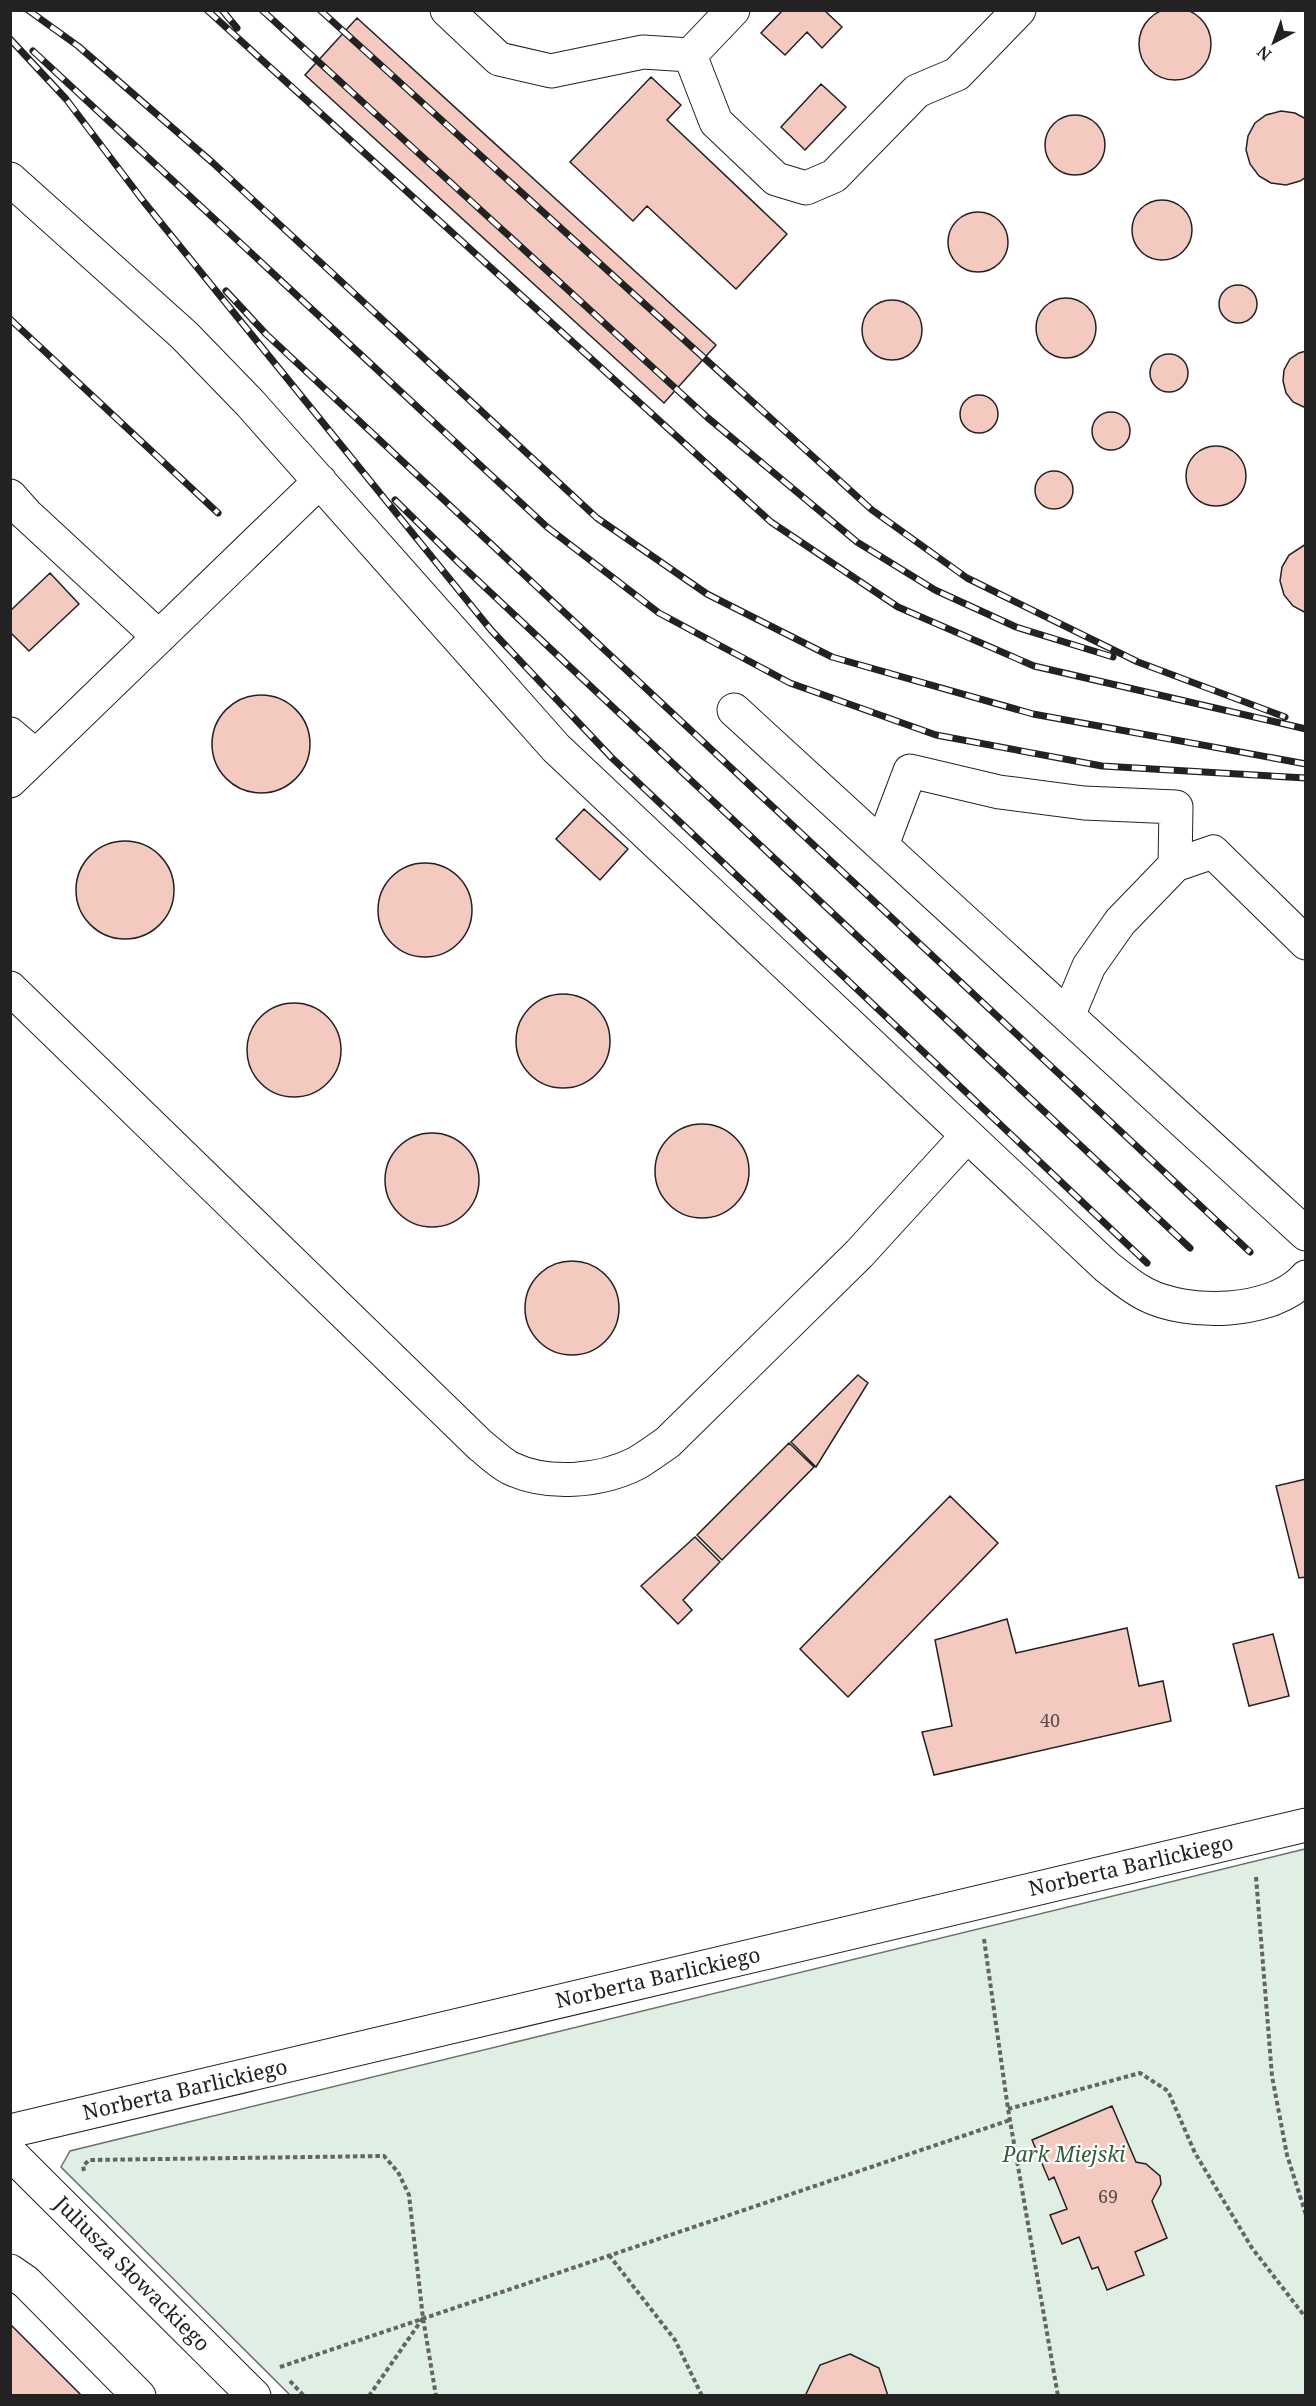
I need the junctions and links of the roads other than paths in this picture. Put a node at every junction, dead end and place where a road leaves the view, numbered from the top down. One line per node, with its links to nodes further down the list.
1 (447, 10): 4 (street)
2 (733, 10): 4 (street)
3 (1019, 10): 4 (street)
4 (690, 55)
5 (10, 179): 6 (street)
6 (320, 482): 8 (street); 18 (street)
7 (10, 496): 8 (street)
8 (159, 637): 11 (street)
9 (734, 710): 13 (street)
10 (10, 734): 11 (street)
11 (36, 756): 12 (street)
12 (10, 781)
13 (882, 845): 14 (street); 17 (street)
14 (1175, 865): 15 (street); 17 (street)
15 (1305, 943)
16 (10, 988): 18 (street)
17 (1068, 1016): 19 (street)
18 (966, 1137): 20 (street)
19 (1305, 1234)
20 (1305, 1276)
21 (1305, 1825): 22 (street, Norberta Barlickiego)
22 (10, 2131)
23 (10, 2152): 26 (street, Juliusza Słowackiego)
24 (10, 2271): 25 (street)
25 (140, 2396)
26 (254, 2396)

